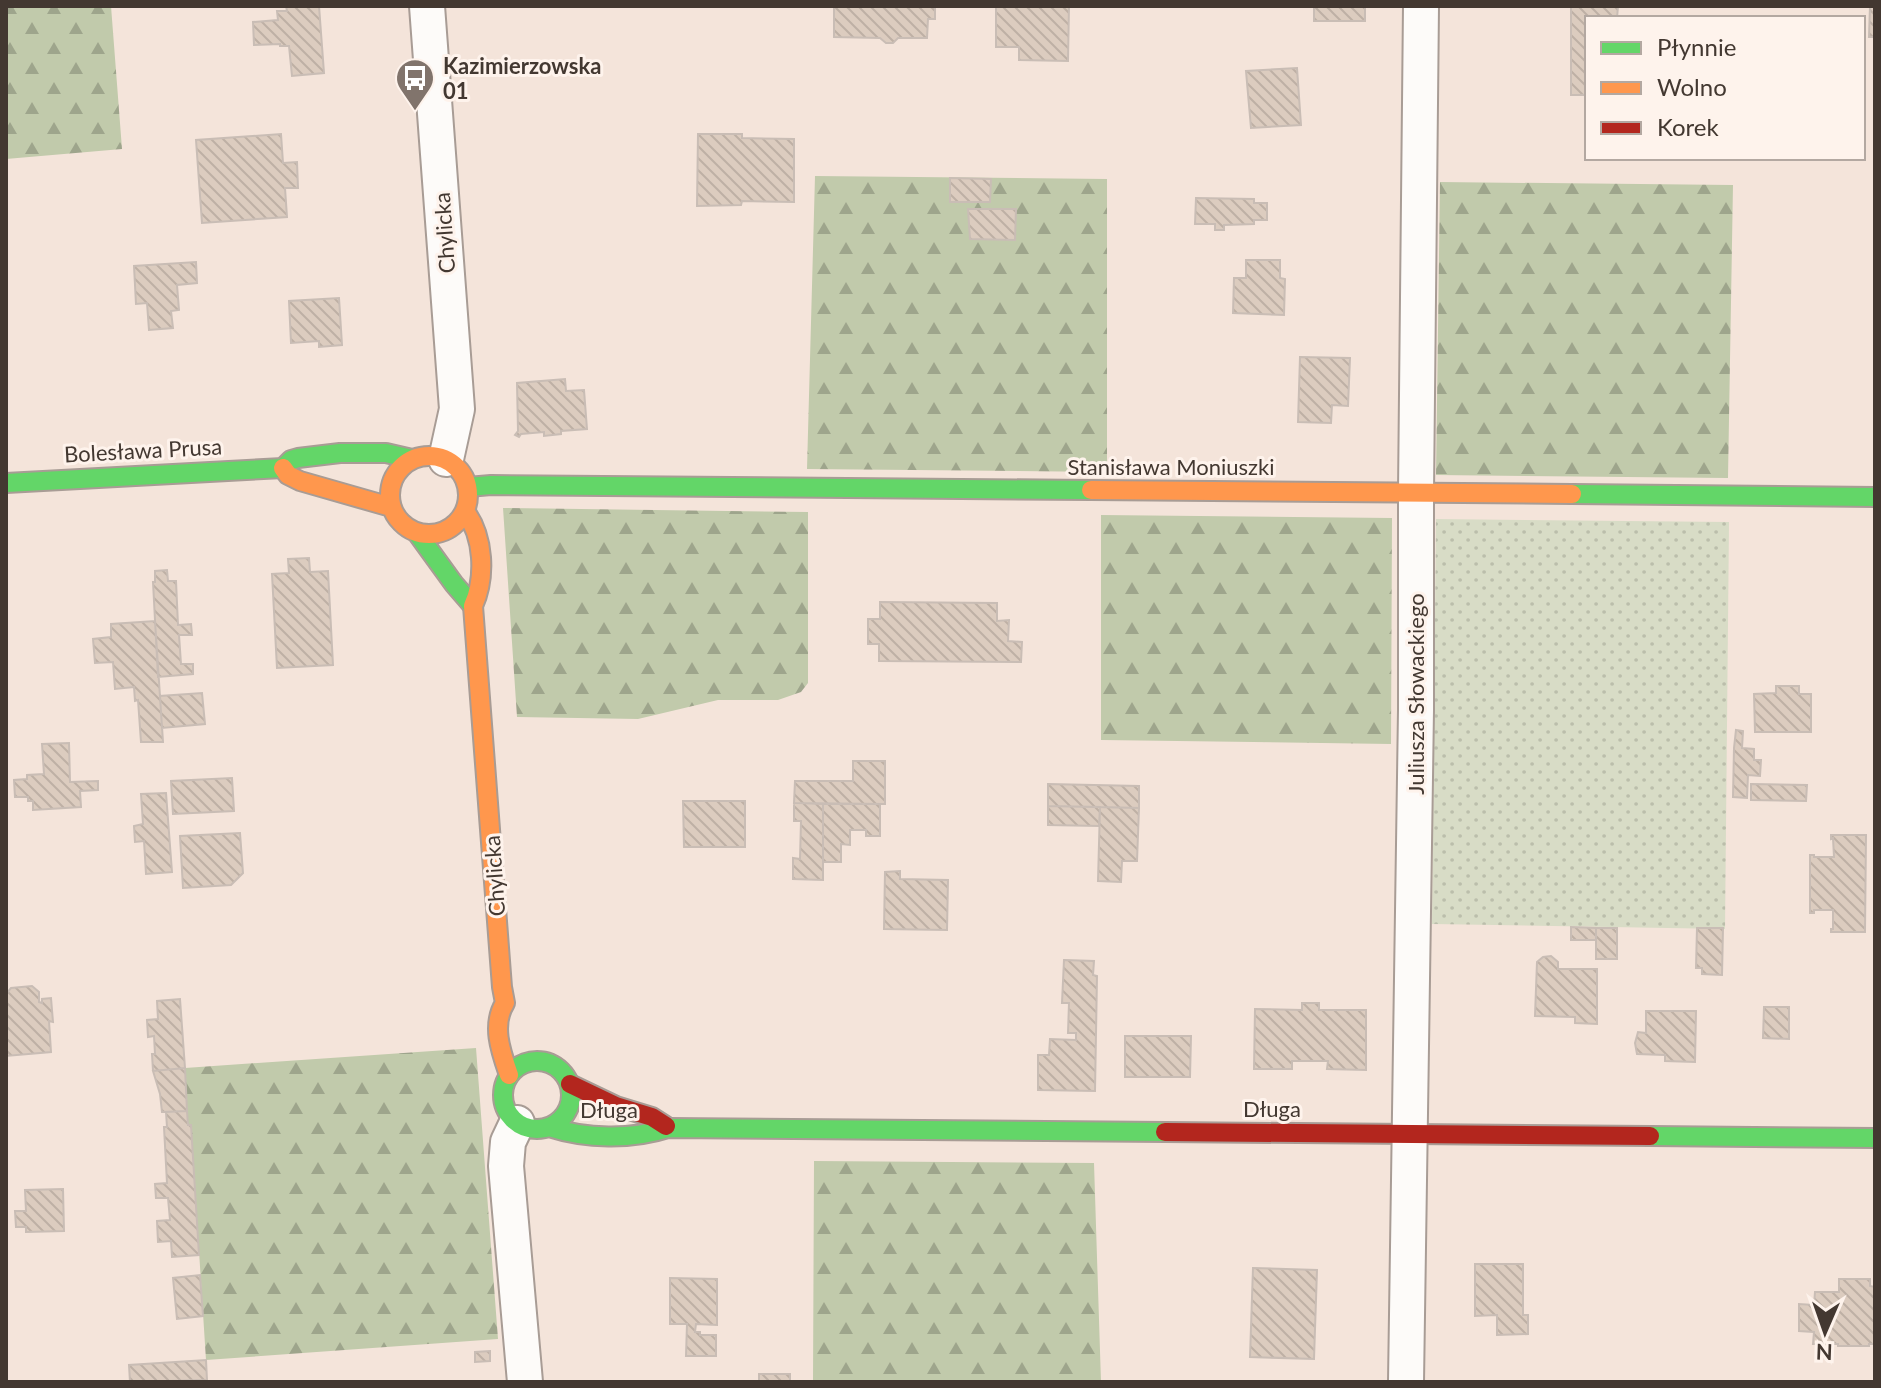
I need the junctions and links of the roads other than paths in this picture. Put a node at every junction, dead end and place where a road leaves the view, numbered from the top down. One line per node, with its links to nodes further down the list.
1 (427, 6): 4 (street, Chylicka)
2 (1421, 6): 8 (street, Juliusza Słowackiego)
3 (412, 459): 4 (street); 5 (street, Bolesława Prusa); 10 (street)
4 (446, 459): 7 (street)
5 (283, 468): 6 (street, Bolesława Prusa); 10 (street)
6 (6, 483)
7 (468, 487): 8 (street, Stanisława Moniuszki); 11 (street)
8 (1416, 492): 9 (street, Stanisława Moniuszki); 18 (street, Juliusza Słowackiego)
9 (1875, 497)
10 (391, 507): 12 (street)
11 (465, 511): 12 (street); 13 (street, Chylicka)
12 (417, 533): 13 (street)
13 (473, 606): 14 (street, Chylicka)
14 (509, 1075): 15 (street); 16 (street)
15 (570, 1084): 16 (street); 17 (street, Długa)
16 (533, 1125): 17 (street, Długa); 20 (street)
17 (668, 1128): 18 (street, Długa)
18 (1409, 1133): 19 (street, Długa); 21 (street, Juliusza Słowackiego)
19 (1875, 1138)
20 (525, 1382)
21 (1406, 1382)

